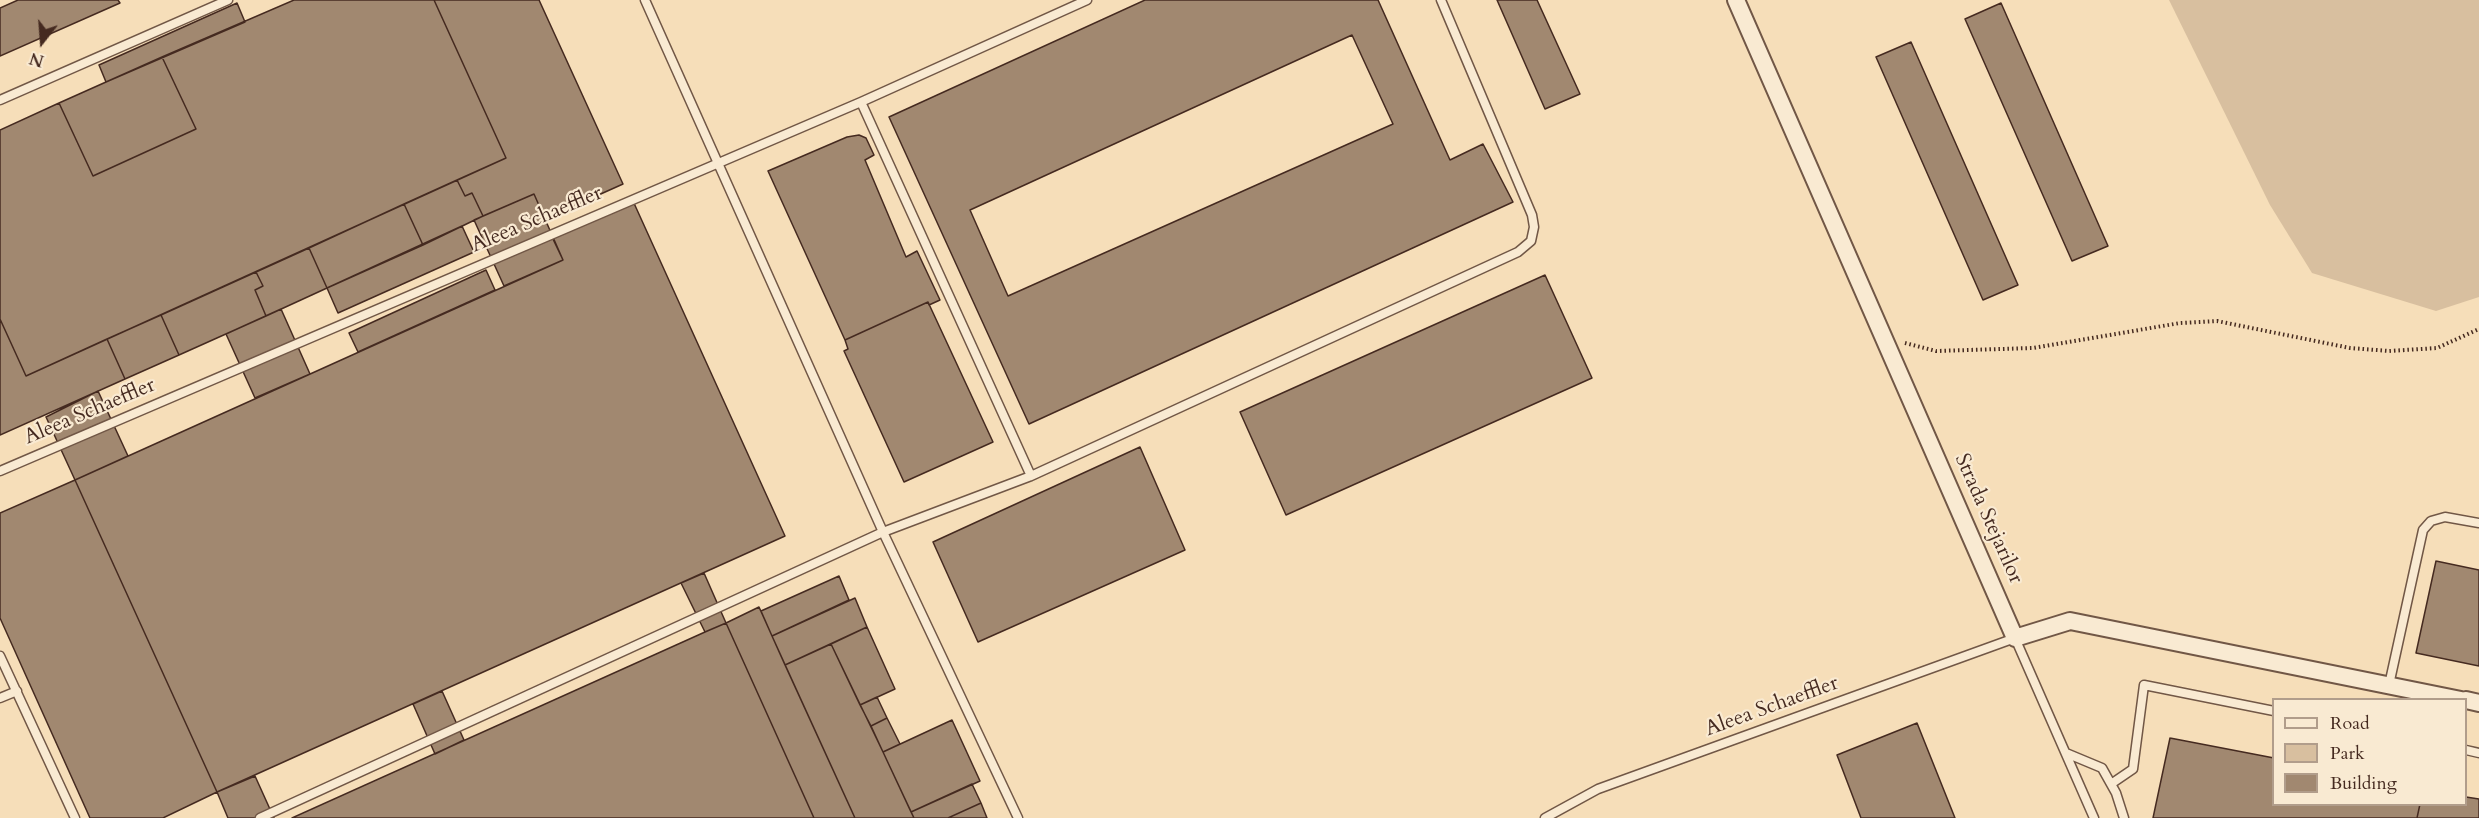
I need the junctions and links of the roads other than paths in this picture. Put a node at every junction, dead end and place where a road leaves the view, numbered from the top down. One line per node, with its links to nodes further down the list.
1 (228, 0): 6 (lane)
2 (645, 0): 8 (lane)
3 (1087, 0): 7 (lane, Aleea Schaeffler)
4 (1441, 0): 10 (lane)
5 (1736, 0): 13 (street, Strada Stejarilor)
6 (0, 100)
7 (861, 102): 8 (lane, Aleea Schaeffler); 10 (lane)
8 (717, 162): 9 (lane, Aleea Schaeffler); 12 (lane)
9 (0, 471)
10 (1031, 476): 12 (lane)
11 (2479, 524): 15 (lane)
12 (883, 532): 23 (lane); 24 (lane)
13 (2015, 638): 15 (street); 20 (lane); 25 (lane, Aleea Schaeffler)
14 (0, 656): 16 (lane)
15 (2389, 685): 18 (street)
16 (17, 691): 17 (lane); 22 (lane)
17 (0, 698)
18 (2453, 698)
19 (2272, 711): 21 (lane)
20 (2066, 753): 21 (lane); 26 (lane)
21 (2111, 784): 27 (lane)
22 (75, 818)
23 (260, 818)
24 (1018, 818)
25 (1545, 818)
26 (2094, 818)
27 (2124, 818)

